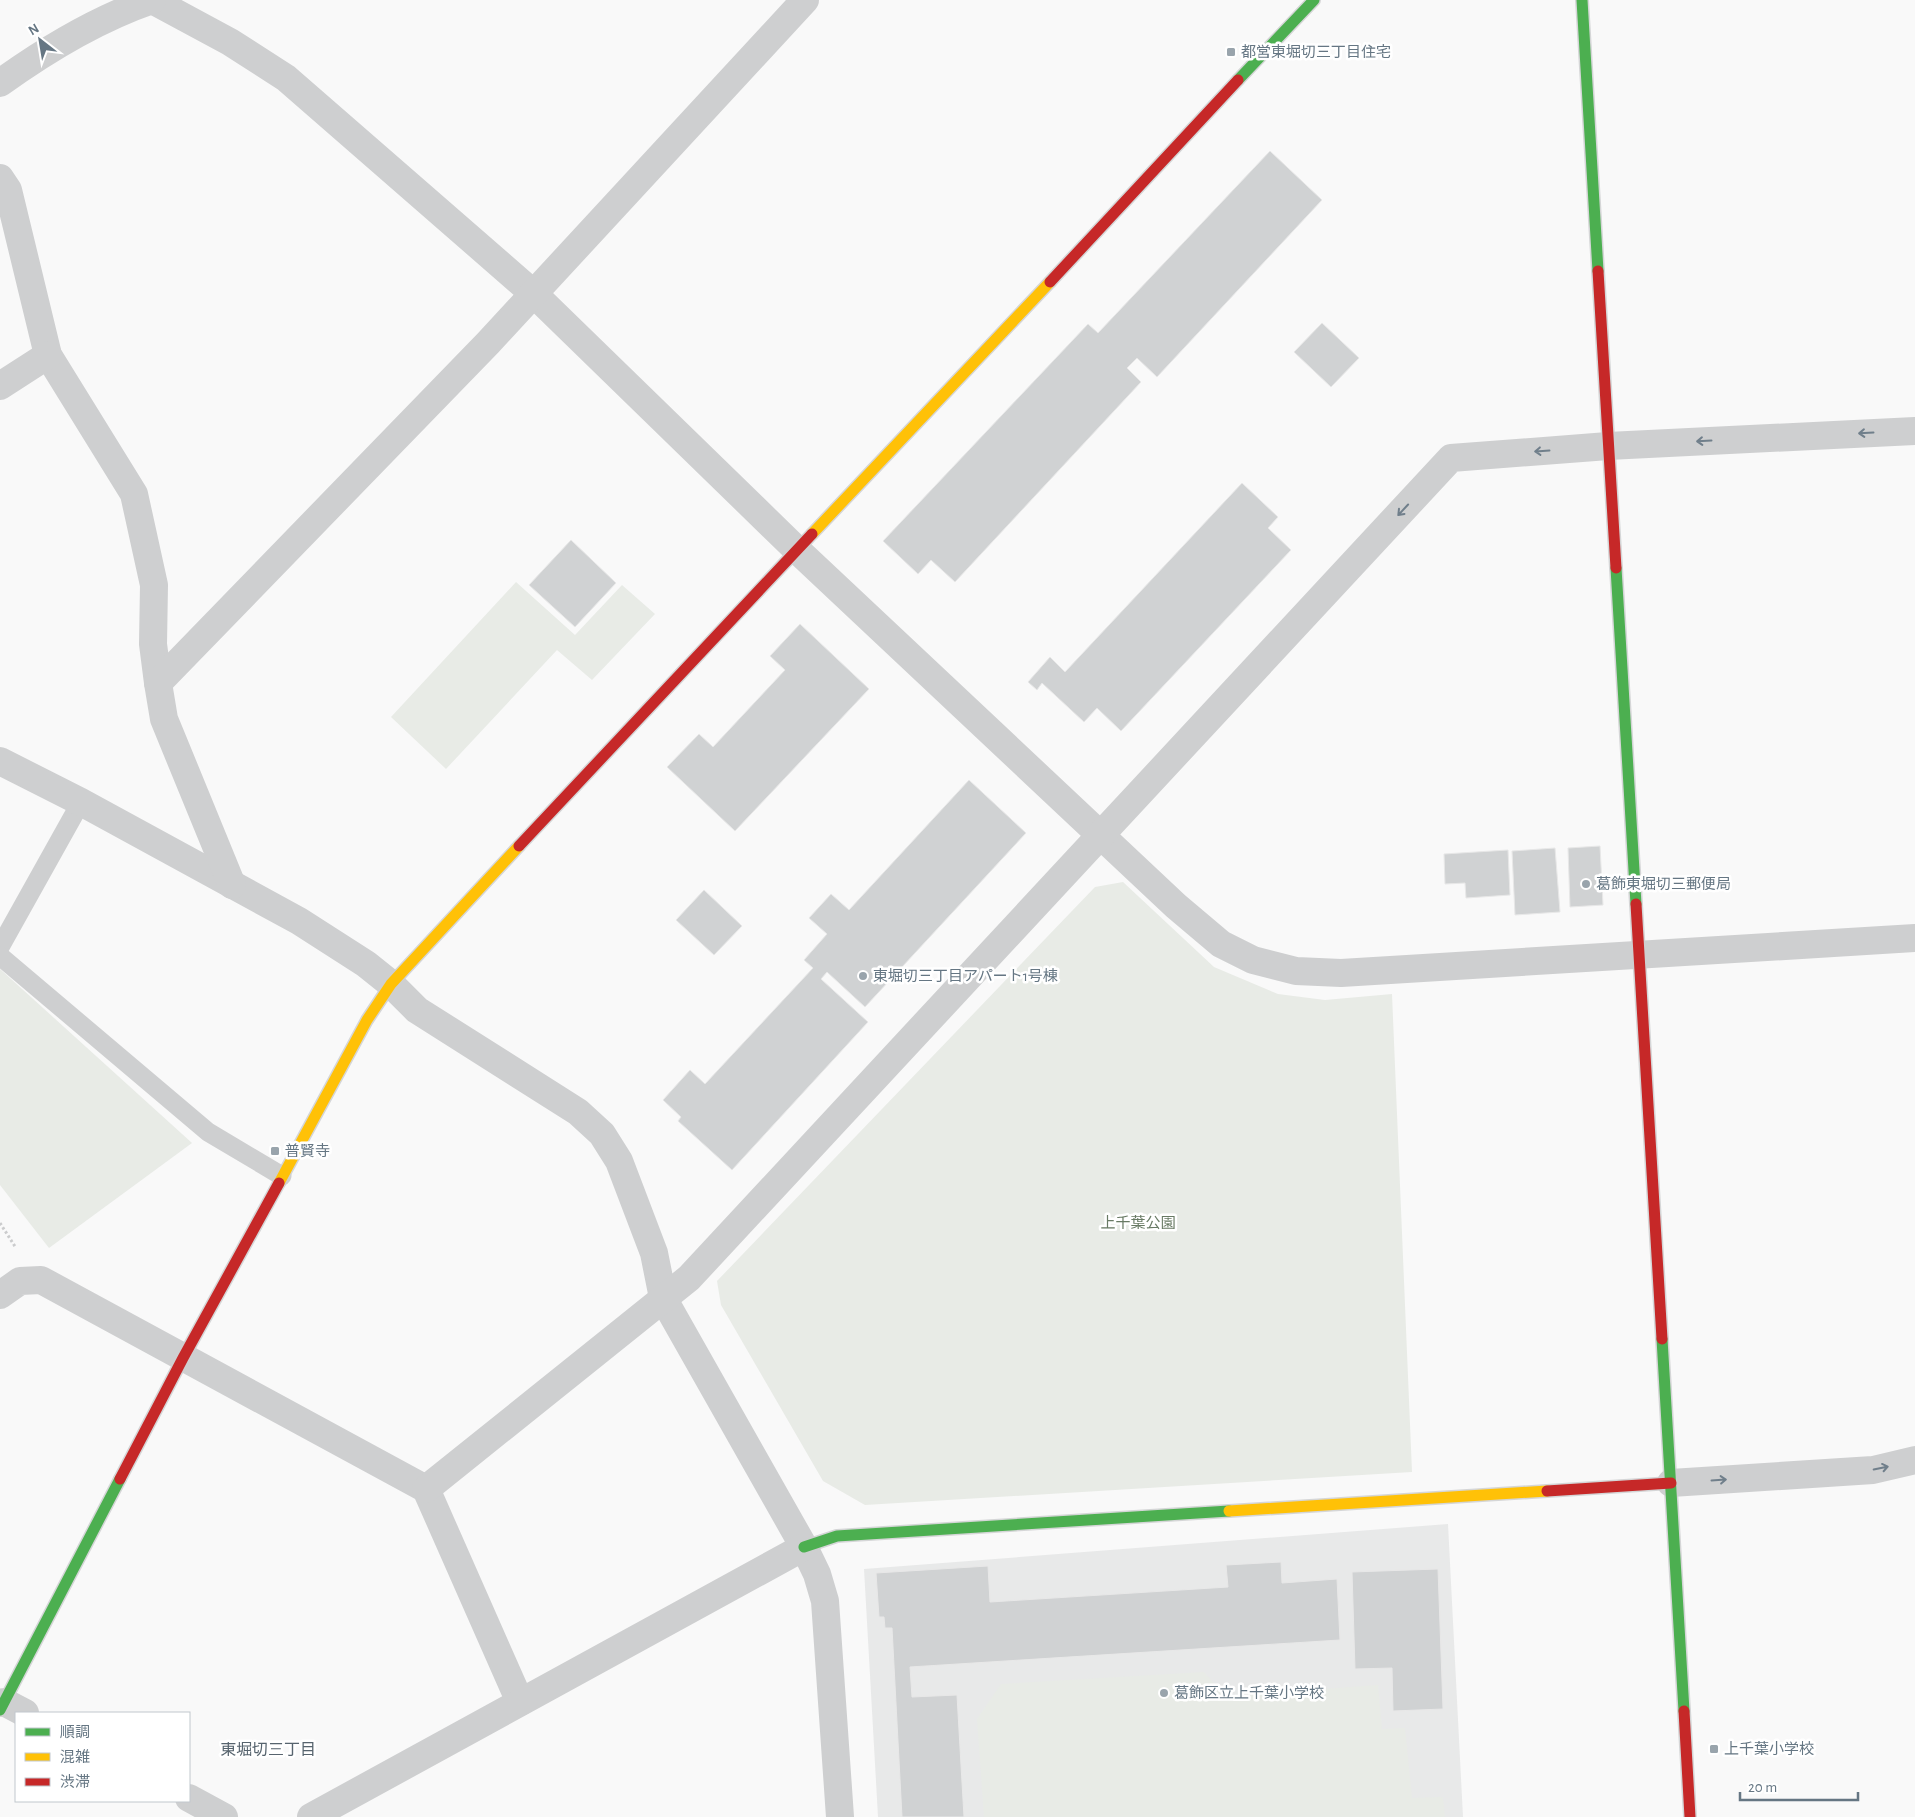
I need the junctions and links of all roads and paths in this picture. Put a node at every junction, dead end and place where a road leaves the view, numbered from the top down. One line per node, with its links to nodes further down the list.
1 (152, 0): 5 (street); 7 (street)
2 (805, 0): 7 (street)
3 (1314, 0): 12 (street)
4 (1582, 0): 11 (street)
5 (0, 83)
6 (0, 178): 8 (street)
7 (534, 294): 12 (street); 13 (street)
8 (48, 355): 9 (street); 13 (street)
9 (0, 386)
10 (1915, 431): 11 (street, one-way to 11)
11 (1608, 446): 16 (street, one-way to 16); 20 (street)
12 (796, 549): 16 (street); 22 (street)
13 (158, 683): 17 (street)
14 (0, 761): 15 (street)
15 (81, 802): 17 (street); 19 (lane)
16 (1101, 835): 20 (street); 27 (street)
17 (232, 884): 22 (street)
18 (1915, 938): 20 (street)
19 (0, 947)
20 (1638, 955): 30 (street)
21 (0, 956): 23 (lane)
22 (392, 984): 23 (street); 27 (street)
23 (282, 1176): 28 (street)
24 (0, 1223): 25 (path)
25 (20, 1254)
26 (0, 1296): 28 (street)
27 (663, 1298): 31 (street); 32 (street)
28 (182, 1358): 31 (street); 34 (street)
29 (1915, 1460): 30 (street, one-way to 29)
30 (1671, 1483): 32 (street); 39 (street)
31 (426, 1489): 33 (street)
32 (804, 1547): 33 (street); 38 (street)
33 (520, 1702): 37 (street)
34 (7, 1707)
35 (190, 1799): 36 (street)
36 (224, 1817)
37 (311, 1817)
38 (840, 1817)
39 (1690, 1817)

